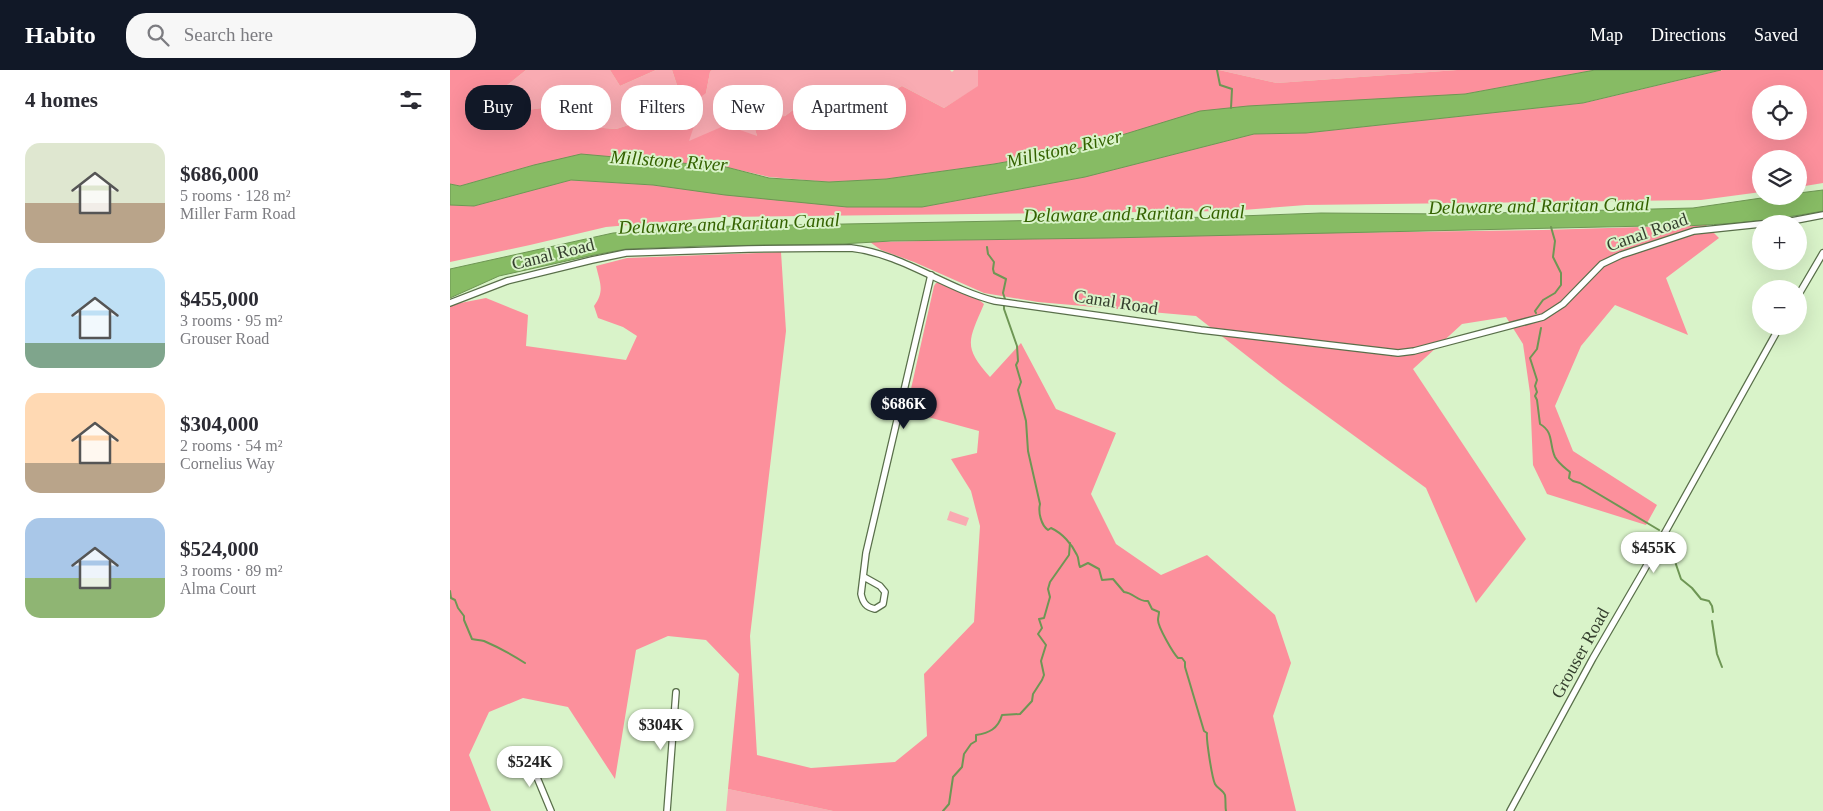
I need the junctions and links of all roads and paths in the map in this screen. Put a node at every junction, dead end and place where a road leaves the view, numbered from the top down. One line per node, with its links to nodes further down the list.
1 (1823, 215): 2 (street, Canal Road)
2 (1807, 218)
3 (1752, 225): 5 (street, Canal Road)
4 (1823, 253): 6 (street)
5 (931, 275): 7 (street, Canal Road); 9 (street)
6 (1807, 280)
7 (450, 303)
8 (1775, 335): 14 (street, Grouser Road)
9 (864, 577): 9 (street)
10 (676, 692): 13 (street)
11 (531, 757): 12 (street)
12 (551, 811)
13 (667, 811)
14 (1510, 811)

